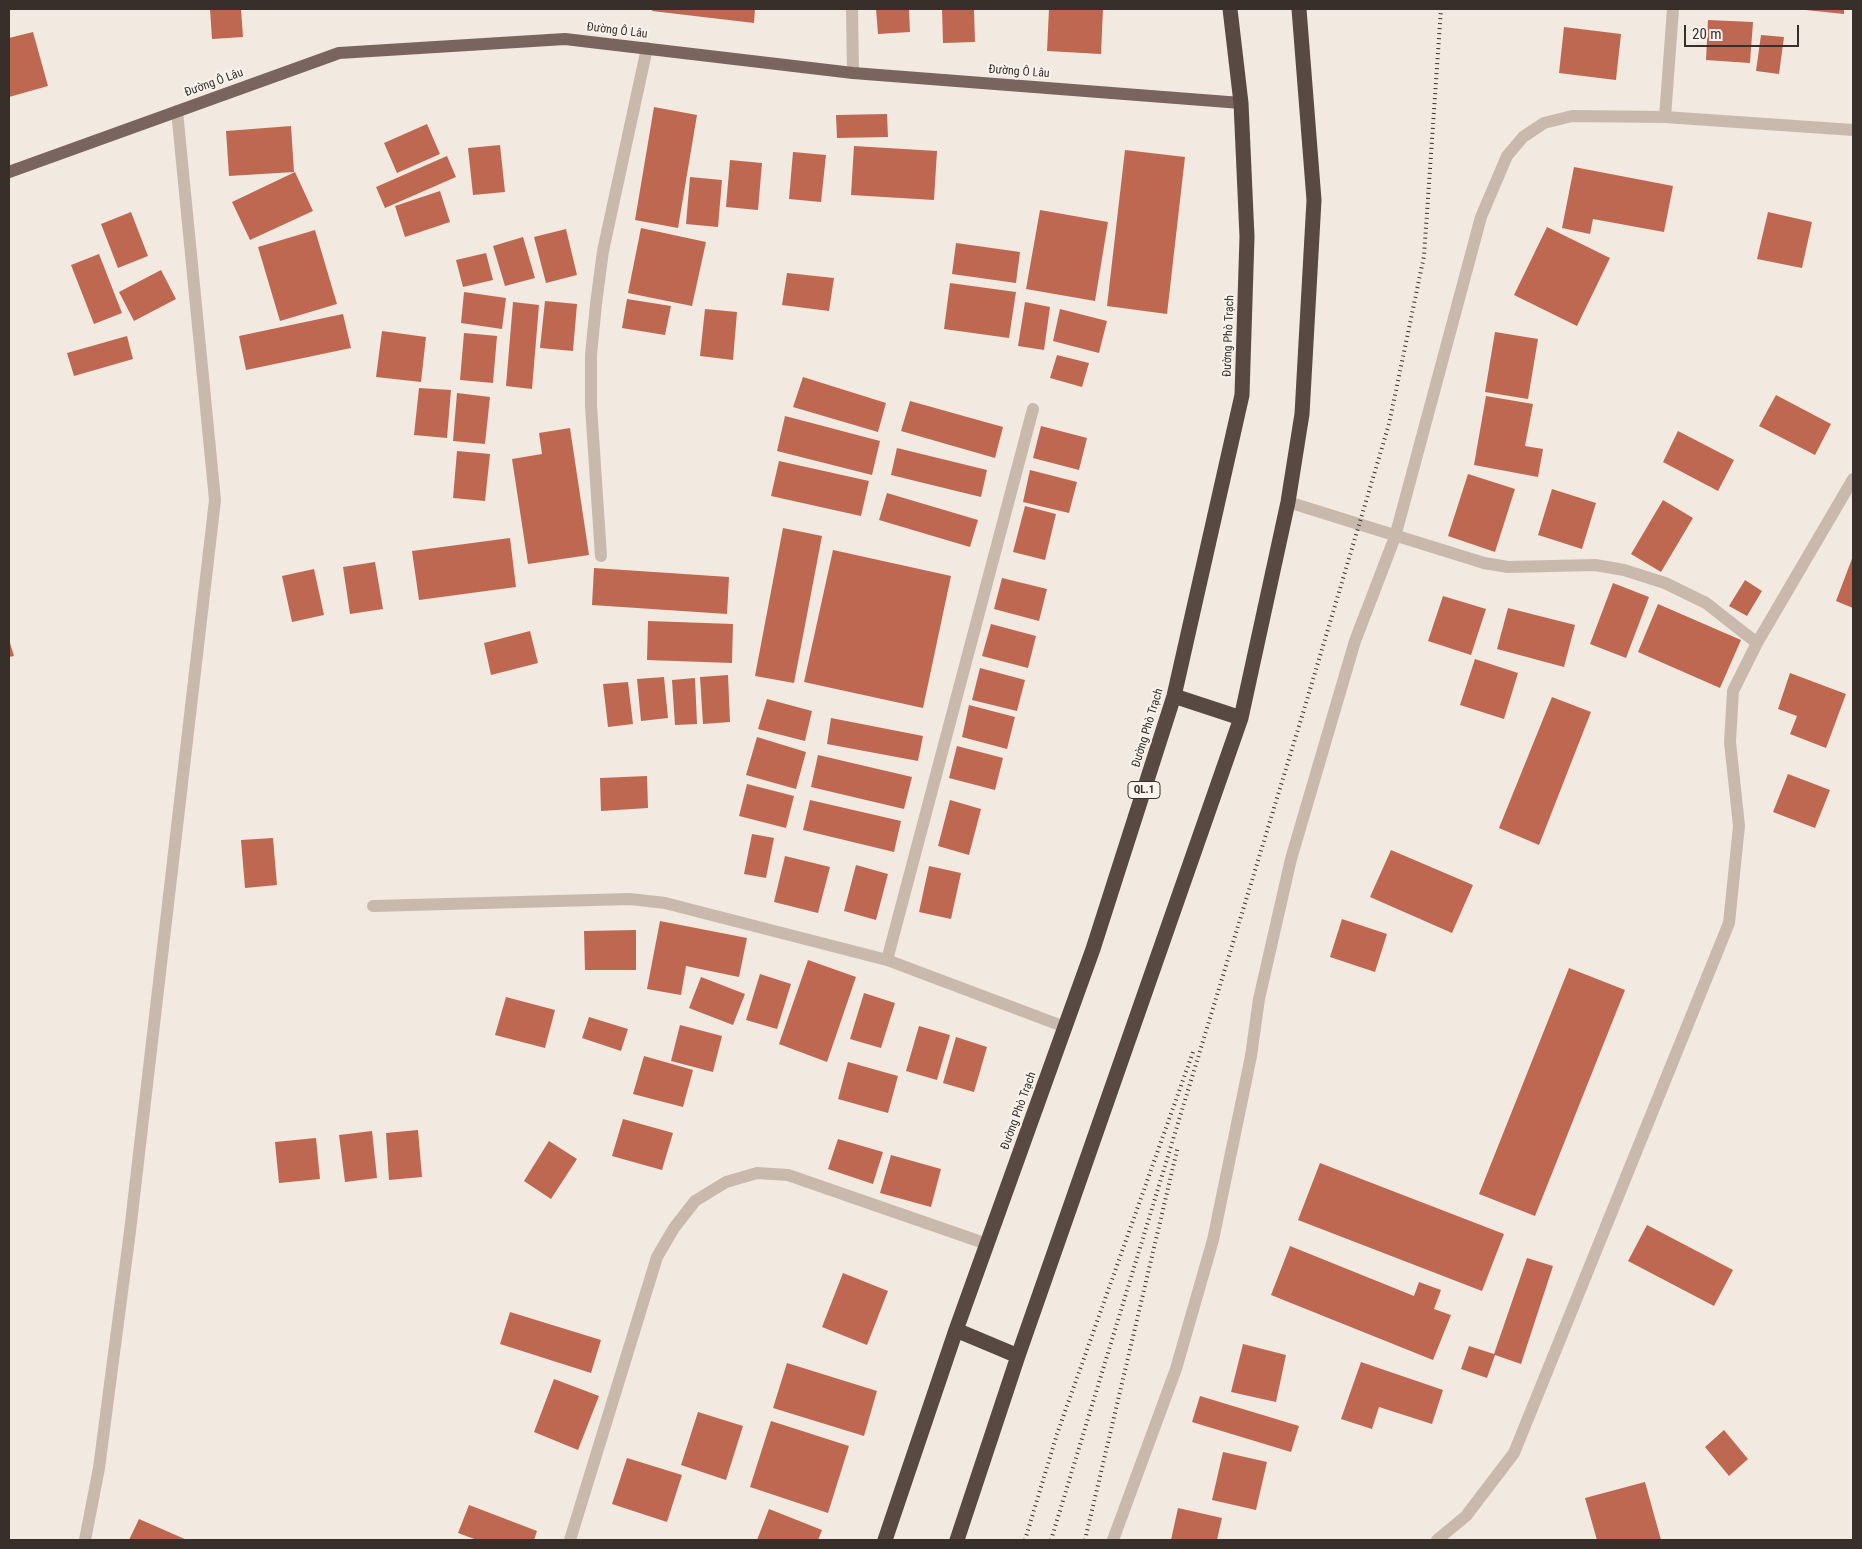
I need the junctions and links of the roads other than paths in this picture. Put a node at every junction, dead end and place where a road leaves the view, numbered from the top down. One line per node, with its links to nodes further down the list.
1 (852, 9): 6 (street)
2 (1230, 9): 7 (highway, Đường Phò Trạch / QL.1)
3 (1299, 9): 14 (highway)
4 (1673, 9): 9 (street)
5 (647, 48): 6 (main road, Đường Ô Lâu); 8 (main road, Đường Ô Lâu); 16 (street)
6 (853, 73): 7 (main road, Đường Ô Lâu)
7 (1241, 103): 18 (highway, Đường Phò Trạch / QL.1)
8 (177, 111): 11 (main road, Đường Ô Lâu); 26 (street)
9 (1665, 117): 10 (street); 15 (street)
10 (1853, 130)
11 (9, 172)
12 (1034, 409): 21 (street)
13 (1853, 479): 17 (street)
14 (1288, 502): 15 (street); 19 (highway)
15 (1395, 537): 17 (street); 30 (street)
16 (601, 556)
17 (1757, 643): 31 (street)
18 (1174, 696): 19 (highway); 22 (highway, Đường Phò Trạch / QL.1)
19 (1241, 718): 25 (highway)
20 (373, 906): 21 (street)
21 (887, 960): 22 (street)
22 (1065, 1027): 23 (highway, Đường Phò Trạch / QL.1)
23 (988, 1244): 24 (highway, Đường Phò Trạch / QL.1); 27 (street)
24 (956, 1330): 25 (highway); 28 (highway, Đường Phò Trạch / QL.1)
25 (1018, 1356): 29 (highway)
26 (85, 1540)
27 (570, 1540)
28 (885, 1540)
29 (957, 1540)
30 (1112, 1540)
31 (1437, 1540)

